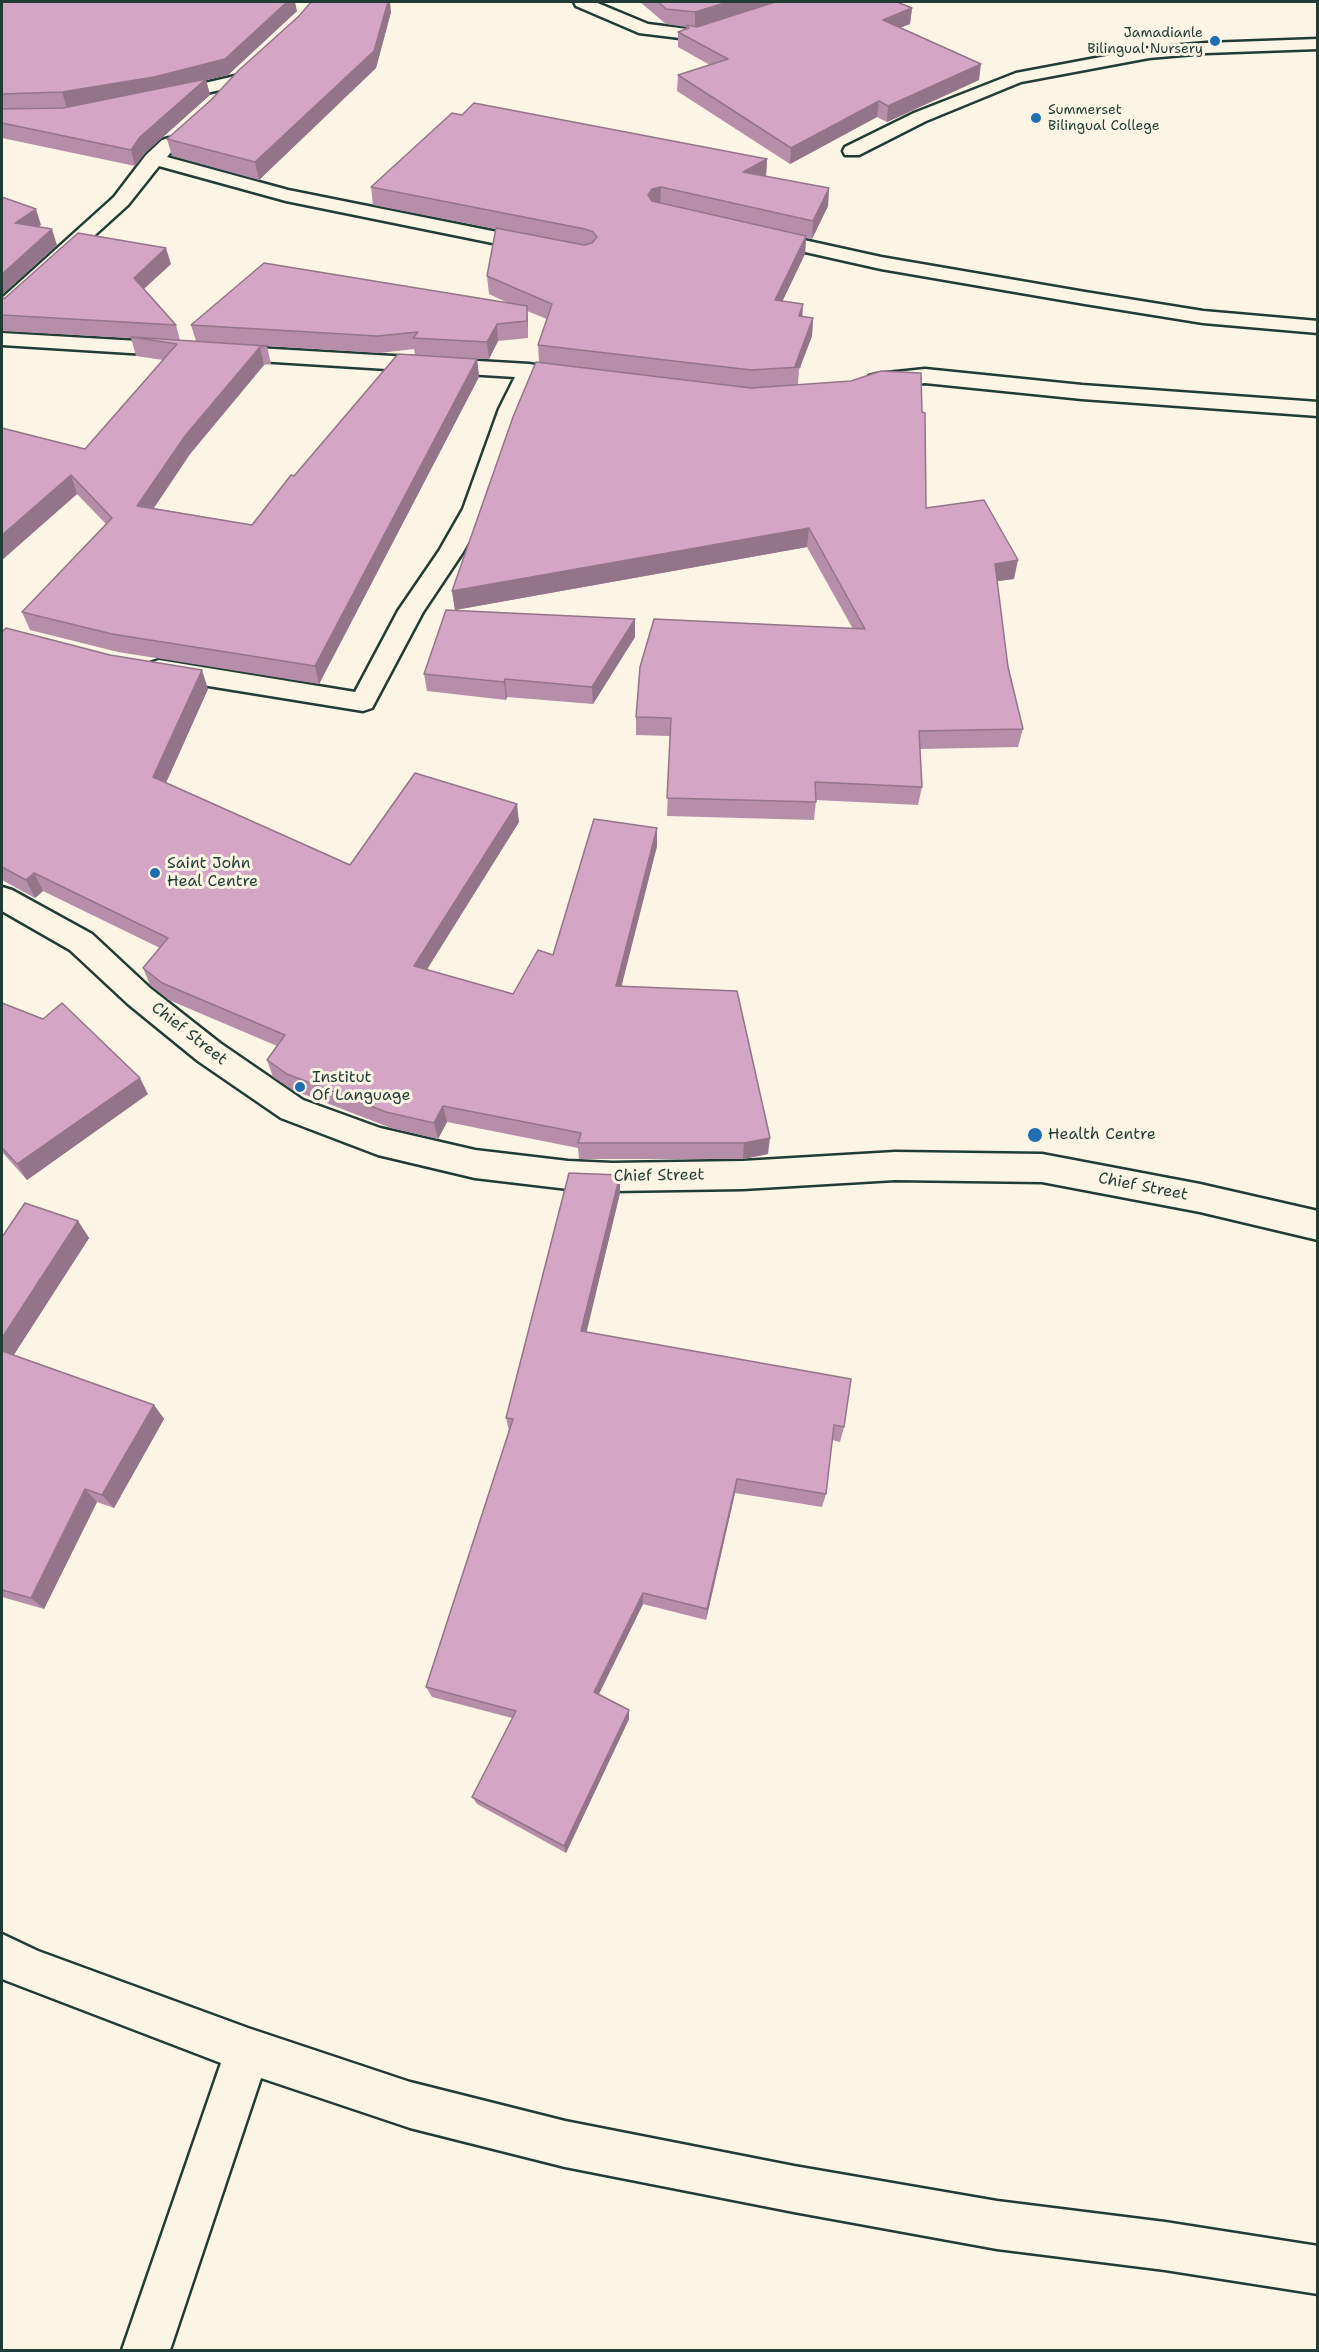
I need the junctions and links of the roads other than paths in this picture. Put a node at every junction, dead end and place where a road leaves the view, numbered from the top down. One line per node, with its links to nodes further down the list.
1 (582, 2): 2 (street)
2 (795, 2)
3 (1317, 44): 9 (street)
4 (252, 66): 5 (street)
5 (235, 81): 6 (street); 7 (street)
6 (147, 102)
7 (213, 104)
8 (181, 133): 10 (street)
9 (852, 151)
10 (153, 159): 12 (street); 13 (street)
11 (740, 231): 14 (street)
12 (551, 248)
13 (2, 309)
14 (1317, 327)
15 (2, 339): 16 (street)
16 (529, 371): 17 (street); 20 (street)
17 (603, 381)
18 (859, 387): 19 (street)
19 (1317, 409)
20 (130, 665)
21 (2, 898): 22 (street, Chief Street)
22 (1317, 1226)
23 (2, 1956): 24 (street)
24 (249, 2051): 25 (street); 26 (street)
25 (1317, 2270)
26 (146, 2350)

